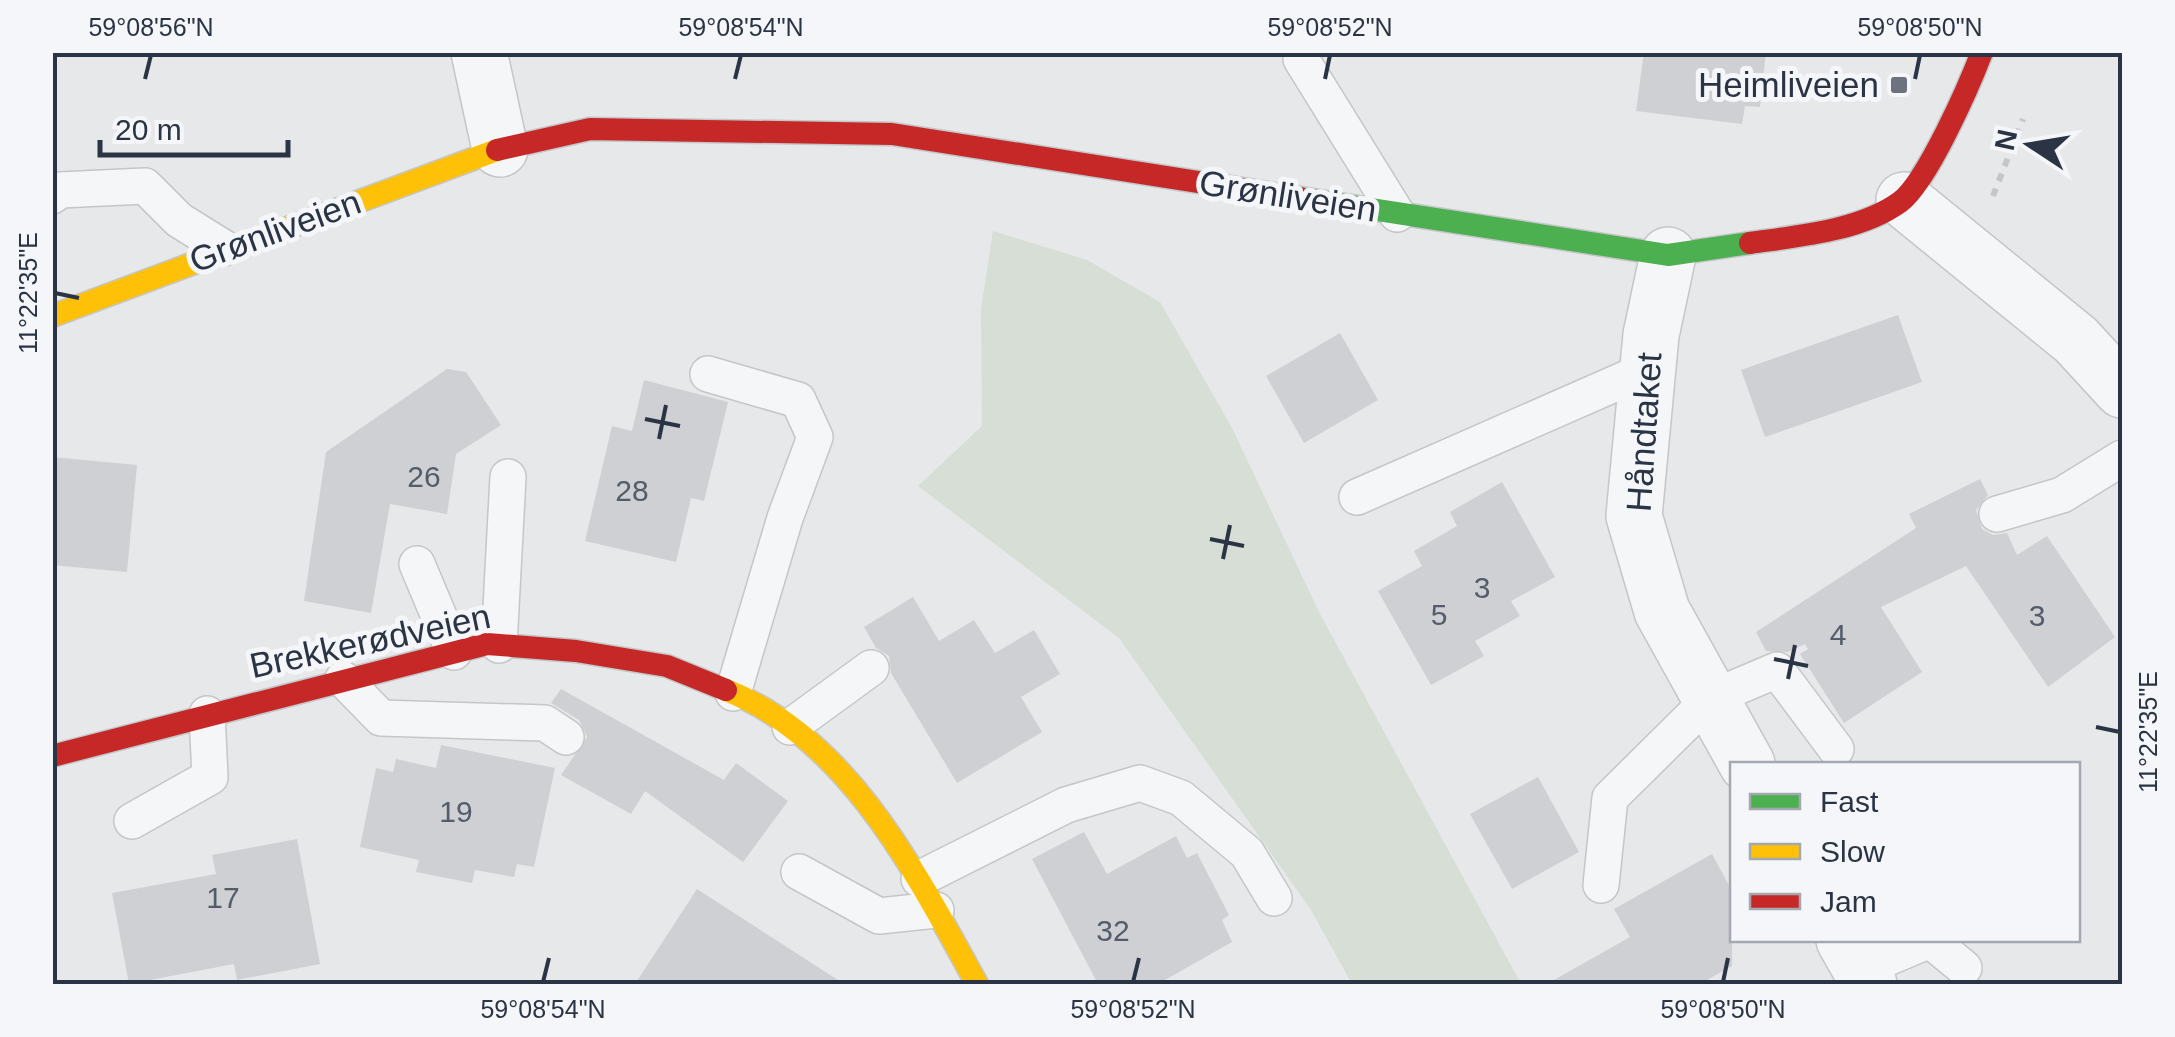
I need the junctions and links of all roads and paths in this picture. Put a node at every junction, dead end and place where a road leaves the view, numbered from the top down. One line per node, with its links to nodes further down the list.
1 (478, 52): 5 (street)
2 (1982, 52): 7 (street)
3 (1297, 55): 8 (lane)
4 (2029, 104): 9 (path)
5 (500, 150): 8 (street, Grønliveien); 10 (street, Grønliveien)
6 (52, 196): 10 (lane)
7 (1904, 200): 9 (street); 11 (street, Grønliveien)
8 (1397, 214): 11 (street, Grønliveien)
9 (1963, 246): 15 (street)
10 (224, 248): 12 (street, Grønliveien)
11 (1668, 255): 13 (street, Håndtaket)
12 (52, 316)
13 (1646, 370): 18 (lane); 26 (street, Håndtaket)
14 (708, 374): 25 (lane)
15 (2122, 390)
16 (2122, 458): 19 (lane)
17 (508, 477): 21 (lane)
18 (1357, 498)
19 (1997, 514)
20 (417, 564): 22 (lane)
21 (499, 645): 22 (street, Brekkerødveien); 25 (street, Brekkerødveien)
22 (454, 652): 24 (street, Brekkerødveien)
23 (871, 668): 28 (lane)
24 (343, 680): 27 (street, Brekkerødveien); 29 (lane)
25 (733, 692): 28 (street, Brekkerødveien)
26 (1710, 698): 30 (lane); 32 (street, Håndtaket); 36 (lane)
27 (207, 714): 31 (street, Brekkerødveien); 33 (lane)
28 (790, 726): 35 (street, Brekkerødveien)
29 (566, 737)
30 (1836, 749)
31 (52, 756)
32 (1747, 762)
33 (132, 821)
34 (798, 872): 38 (lane)
35 (919, 879): 37 (lane); 38 (street, Brekkerødveien)
36 (1601, 885)
37 (1274, 898)
38 (936, 910): 43 (street, Brekkerødveien)
39 (1924, 942): 41 (lane)
40 (1932, 942): 42 (lane)
41 (1858, 964)
42 (1964, 968)
43 (977, 984)

